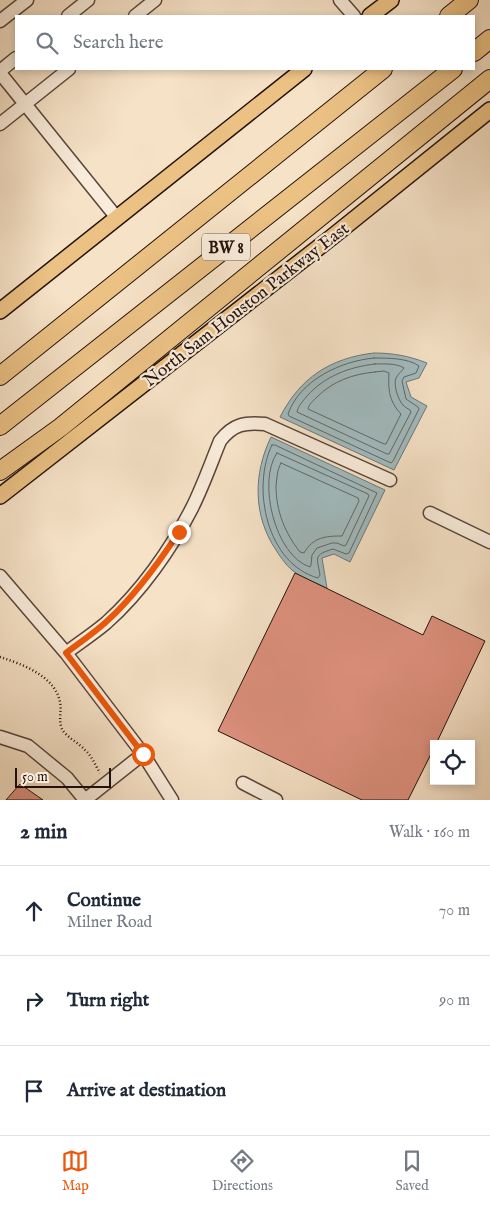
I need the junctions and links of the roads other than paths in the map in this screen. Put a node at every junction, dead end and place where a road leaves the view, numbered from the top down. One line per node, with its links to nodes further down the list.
1 (27, 0): 12 (street)
2 (88, 0): 7 (street)
3 (155, 0): 8 (street)
4 (340, 0): 9 (street)
5 (391, 0): 10 (main road)
6 (469, 0): 11 (highway)
7 (69, 15)
8 (136, 15)
9 (353, 15)
10 (371, 15)
11 (450, 15)
12 (0, 22)
13 (490, 39): 14 (highway)
14 (475, 51)
15 (15, 59): 20 (street)
16 (68, 70): 22 (street)
17 (303, 70): 25 (main road)
18 (382, 70): 27 (highway, BW 8)
19 (451, 70): 28 (highway, BW 8)
20 (0, 72): 22 (street)
21 (488, 82): 29 (highway)
22 (24, 104): 24 (street); 25 (street)
23 (489, 112): 31 (main road, North Sam Houston Parkway East)
24 (0, 124)
25 (117, 218): 26 (main road)
26 (0, 311)
27 (0, 376)
28 (0, 426)
29 (0, 471)
30 (390, 480): 35 (street)
31 (0, 496)
32 (430, 513): 33 (street)
33 (490, 542)
34 (0, 576): 35 (street)
35 (66, 653): 37 (street)
36 (0, 737): 39 (street)
37 (143, 754): 39 (street); 40 (street)
38 (243, 783): 41 (street)
39 (85, 800)
40 (172, 800)
41 (276, 800)

